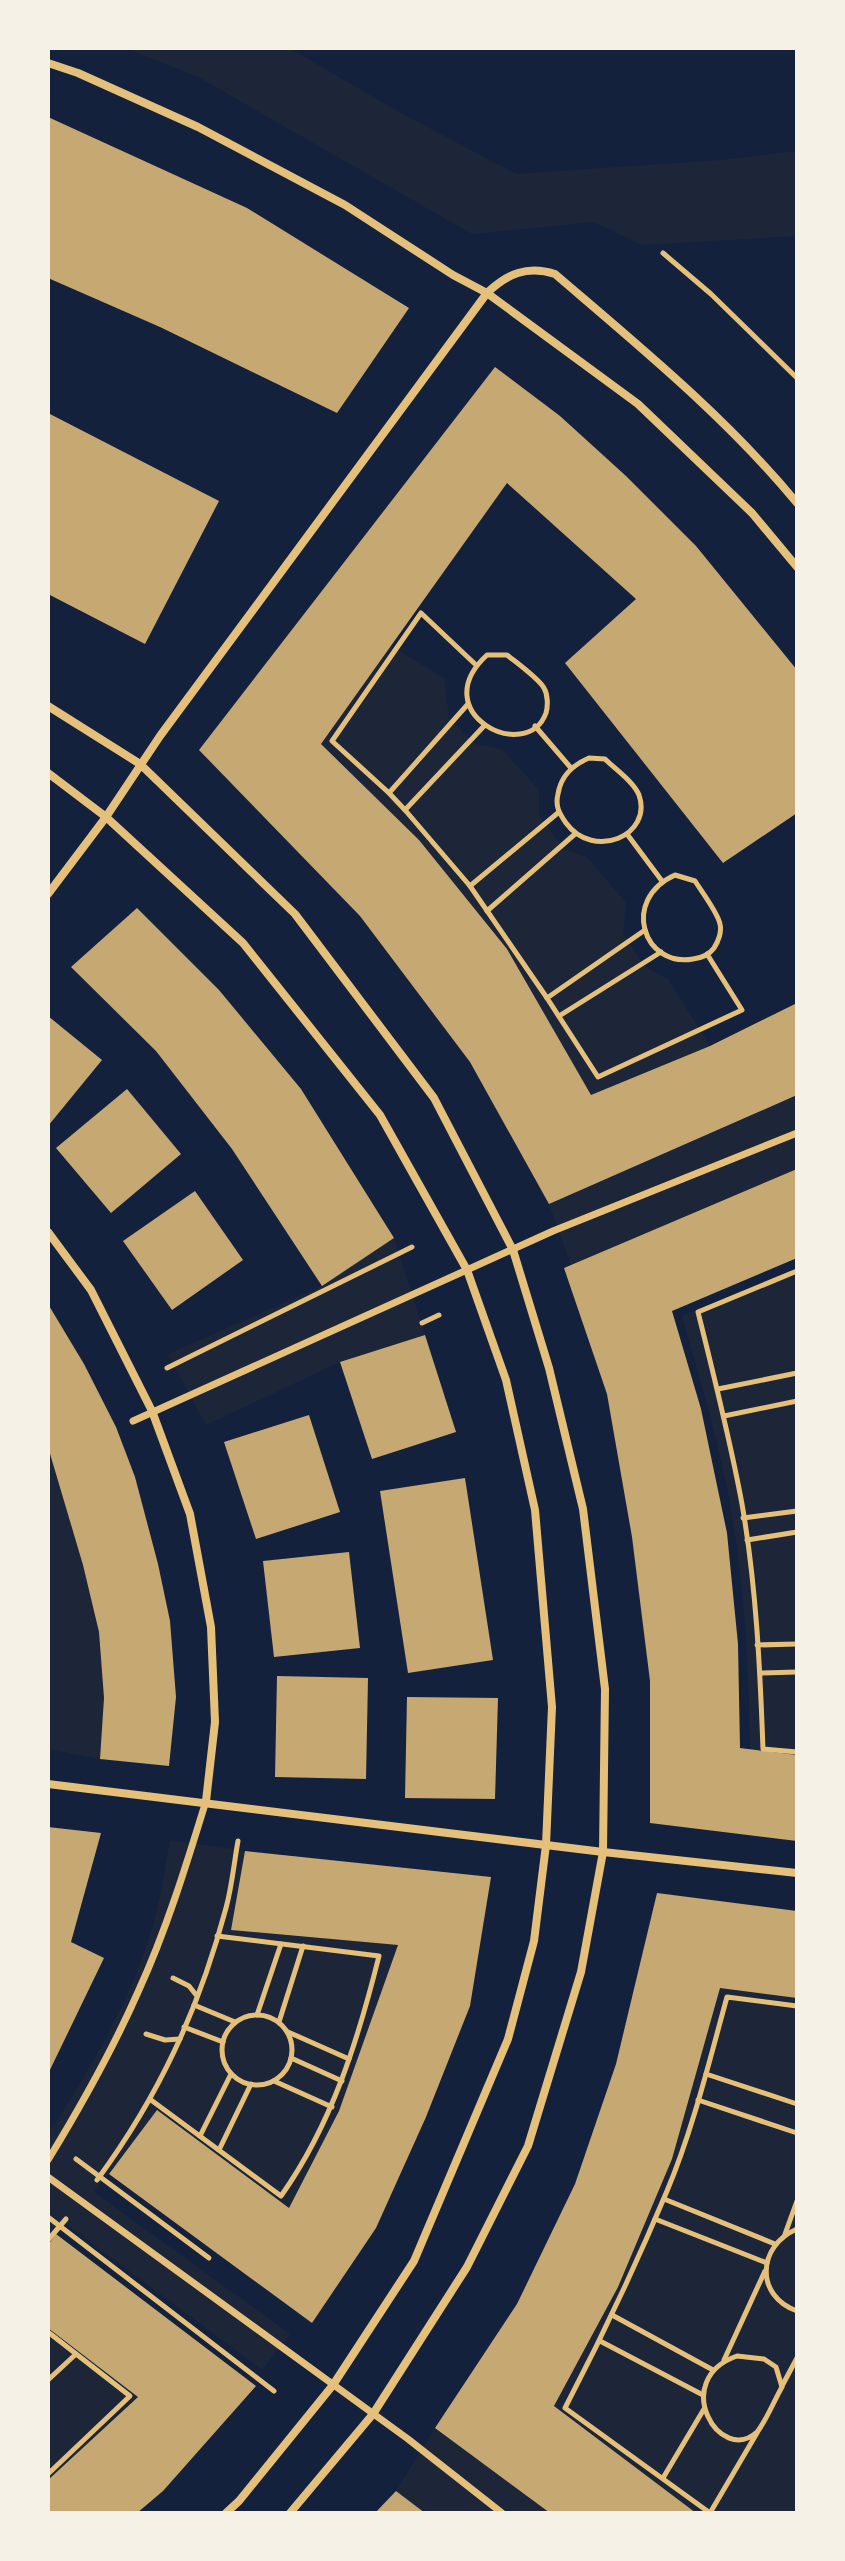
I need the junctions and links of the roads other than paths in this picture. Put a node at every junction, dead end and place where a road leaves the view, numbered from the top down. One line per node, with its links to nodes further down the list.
1 (48, 63): 2 (street)
2 (487, 293): 3 (street); 4 (street); 6 (street)
3 (797, 503)
4 (797, 567)
5 (48, 706): 6 (street)
6 (140, 764): 8 (street); 12 (street)
7 (48, 773): 8 (street)
8 (106, 817): 9 (street); 13 (street)
9 (48, 894)
10 (797, 1133): 12 (street)
11 (48, 1232): 14 (street)
12 (513, 1250): 13 (street); 19 (street)
13 (467, 1270): 14 (street); 18 (street)
14 (152, 1411): 15 (street); 17 (street)
15 (133, 1421)
16 (48, 1784): 17 (street)
17 (206, 1801): 18 (street); 21 (street)
18 (546, 1845): 19 (street); 23 (street)
19 (603, 1852): 20 (street); 24 (street)
20 (797, 1873)
21 (48, 2160)
22 (48, 2177): 23 (street)
23 (333, 2385): 24 (street); 25 (street)
24 (373, 2414): 26 (street); 27 (street)
25 (226, 2513)
26 (290, 2513)
27 (502, 2513)

